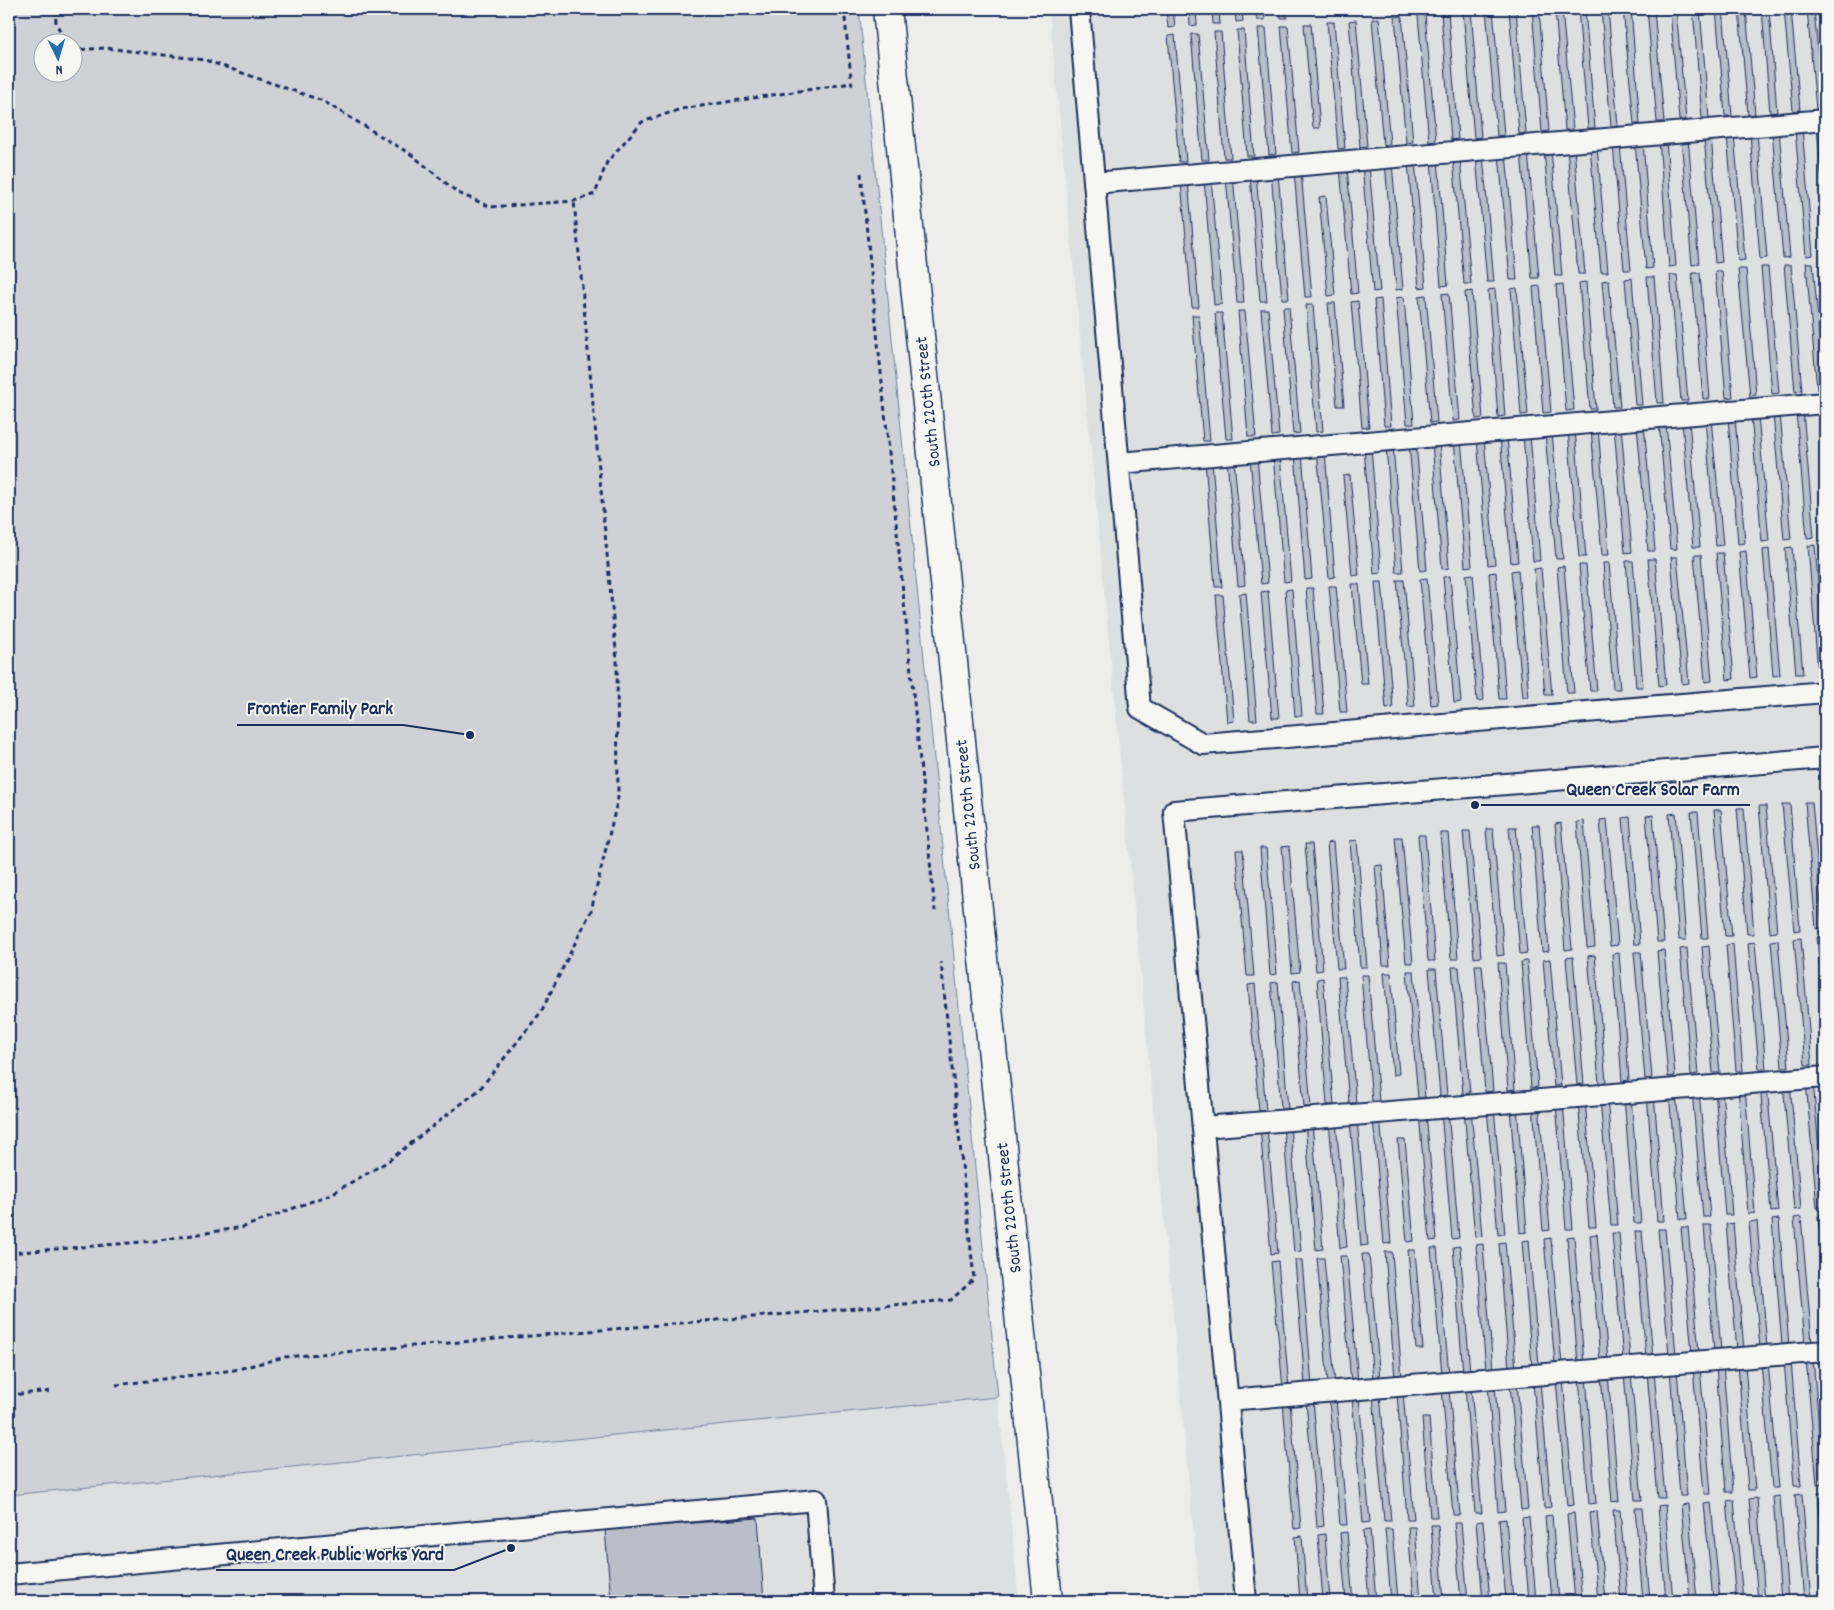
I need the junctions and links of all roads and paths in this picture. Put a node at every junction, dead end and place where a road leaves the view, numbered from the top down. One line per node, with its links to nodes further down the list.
1 (55, 9): 5 (path)
2 (844, 9): 10 (path)
3 (887, 9): 27 (street, South 220th Street)
4 (1079, 9): 9 (lane)
5 (61, 32)
6 (82, 49): 10 (path)
7 (1825, 120): 9 (lane)
8 (861, 173): 15 (path)
9 (1094, 183): 12 (lane)
10 (574, 201): 19 (path)
11 (1825, 403): 12 (lane)
12 (1119, 463): 13 (lane)
13 (1825, 692)
14 (1825, 758): 18 (lane)
15 (935, 911)
16 (941, 962): 21 (path)
17 (1825, 1077): 18 (lane)
18 (1203, 1127): 24 (lane)
19 (9, 1253)
20 (1825, 1351): 24 (lane)
21 (116, 1386)
22 (52, 1391): 23 (path)
23 (9, 1395)
24 (1228, 1400): 28 (lane)
25 (9, 1574): 26 (lane)
26 (824, 1601)
27 (1048, 1601)
28 (1246, 1601)

